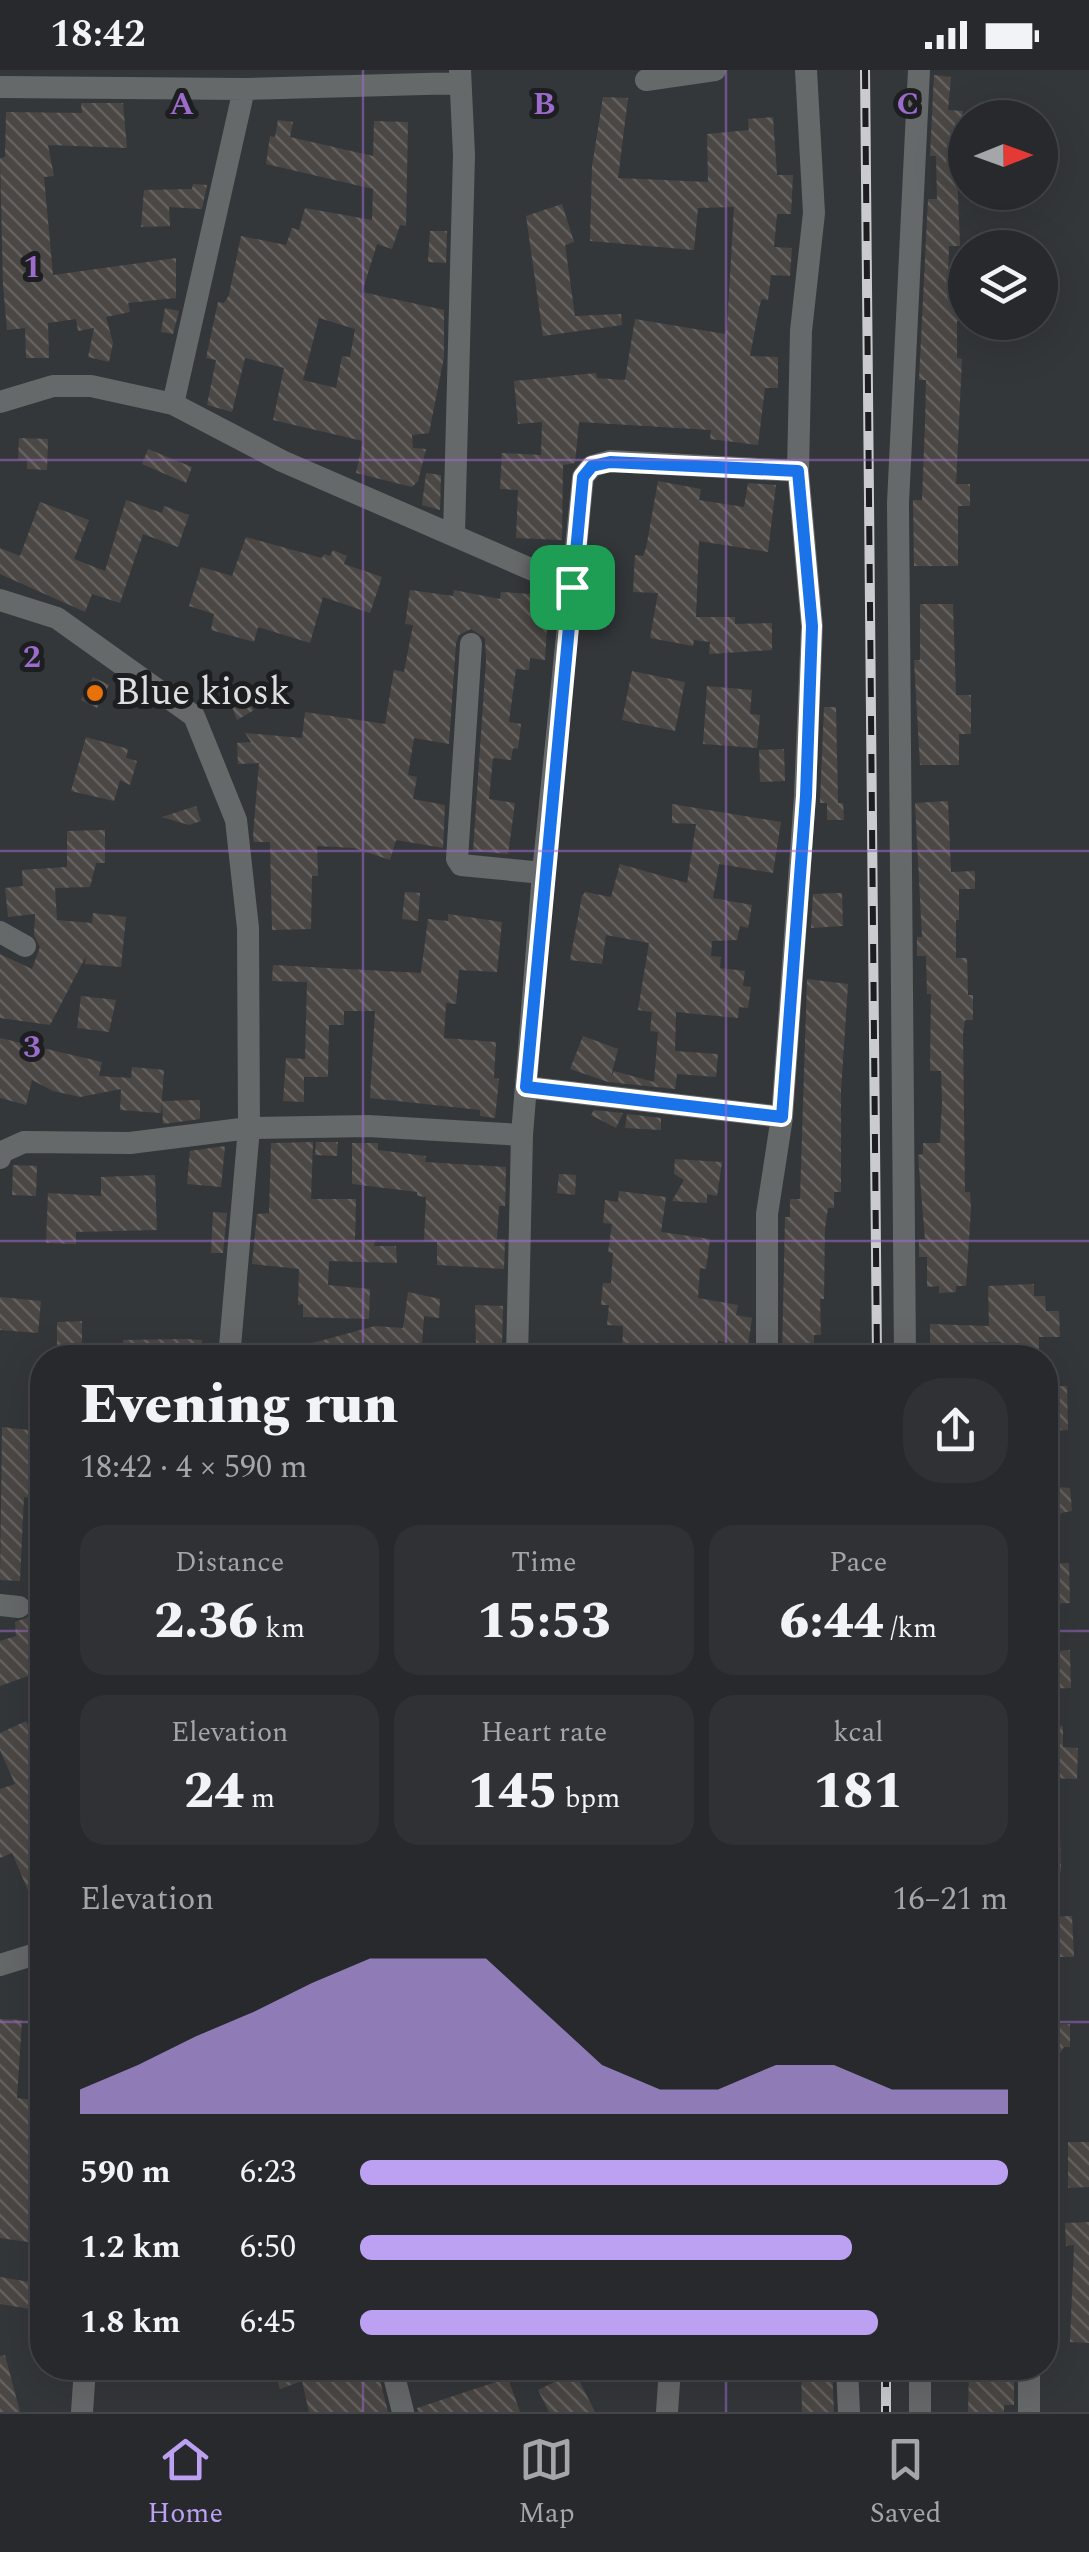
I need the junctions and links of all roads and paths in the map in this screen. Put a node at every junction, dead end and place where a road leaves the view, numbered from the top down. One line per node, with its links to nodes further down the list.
1 (714, 70): 5 (street)
2 (806, 70): 10 (street)
3 (918, 70): 26 (street)
4 (460, 77): 7 (street); 11 (street)
5 (646, 80)
6 (0, 87): 7 (street)
7 (244, 89): 9 (street)
8 (0, 402): 9 (street)
9 (173, 404): 11 (street)
10 (798, 471): 12 (street); 19 (street)
11 (454, 534): 12 (street)
12 (572, 587): 15 (street)
13 (0, 600): 20 (street)
14 (472, 644): 15 (street)
15 (542, 872): 18 (street)
16 (0, 932): 17 (street)
17 (25, 946)
18 (526, 1087): 19 (street); 21 (street)
19 (782, 1117): 25 (street)
20 (249, 1128): 21 (street); 22 (street); 23 (street)
21 (522, 1135): 24 (street)
22 (0, 1158)
23 (230, 1345)
24 (517, 1345)
25 (767, 1345)
26 (906, 1345)
27 (30, 1956): 28 (street)
28 (0, 1965)
29 (85, 2380): 35 (street)
30 (395, 2380): 36 (street)
31 (669, 2380): 37 (street)
32 (847, 2380): 38 (street)
33 (920, 2380): 39 (street)
34 (1029, 2380): 40 (street)
35 (82, 2412)
36 (403, 2412)
37 (667, 2412)
38 (850, 2412)
39 (920, 2412)
40 (1029, 2412)

